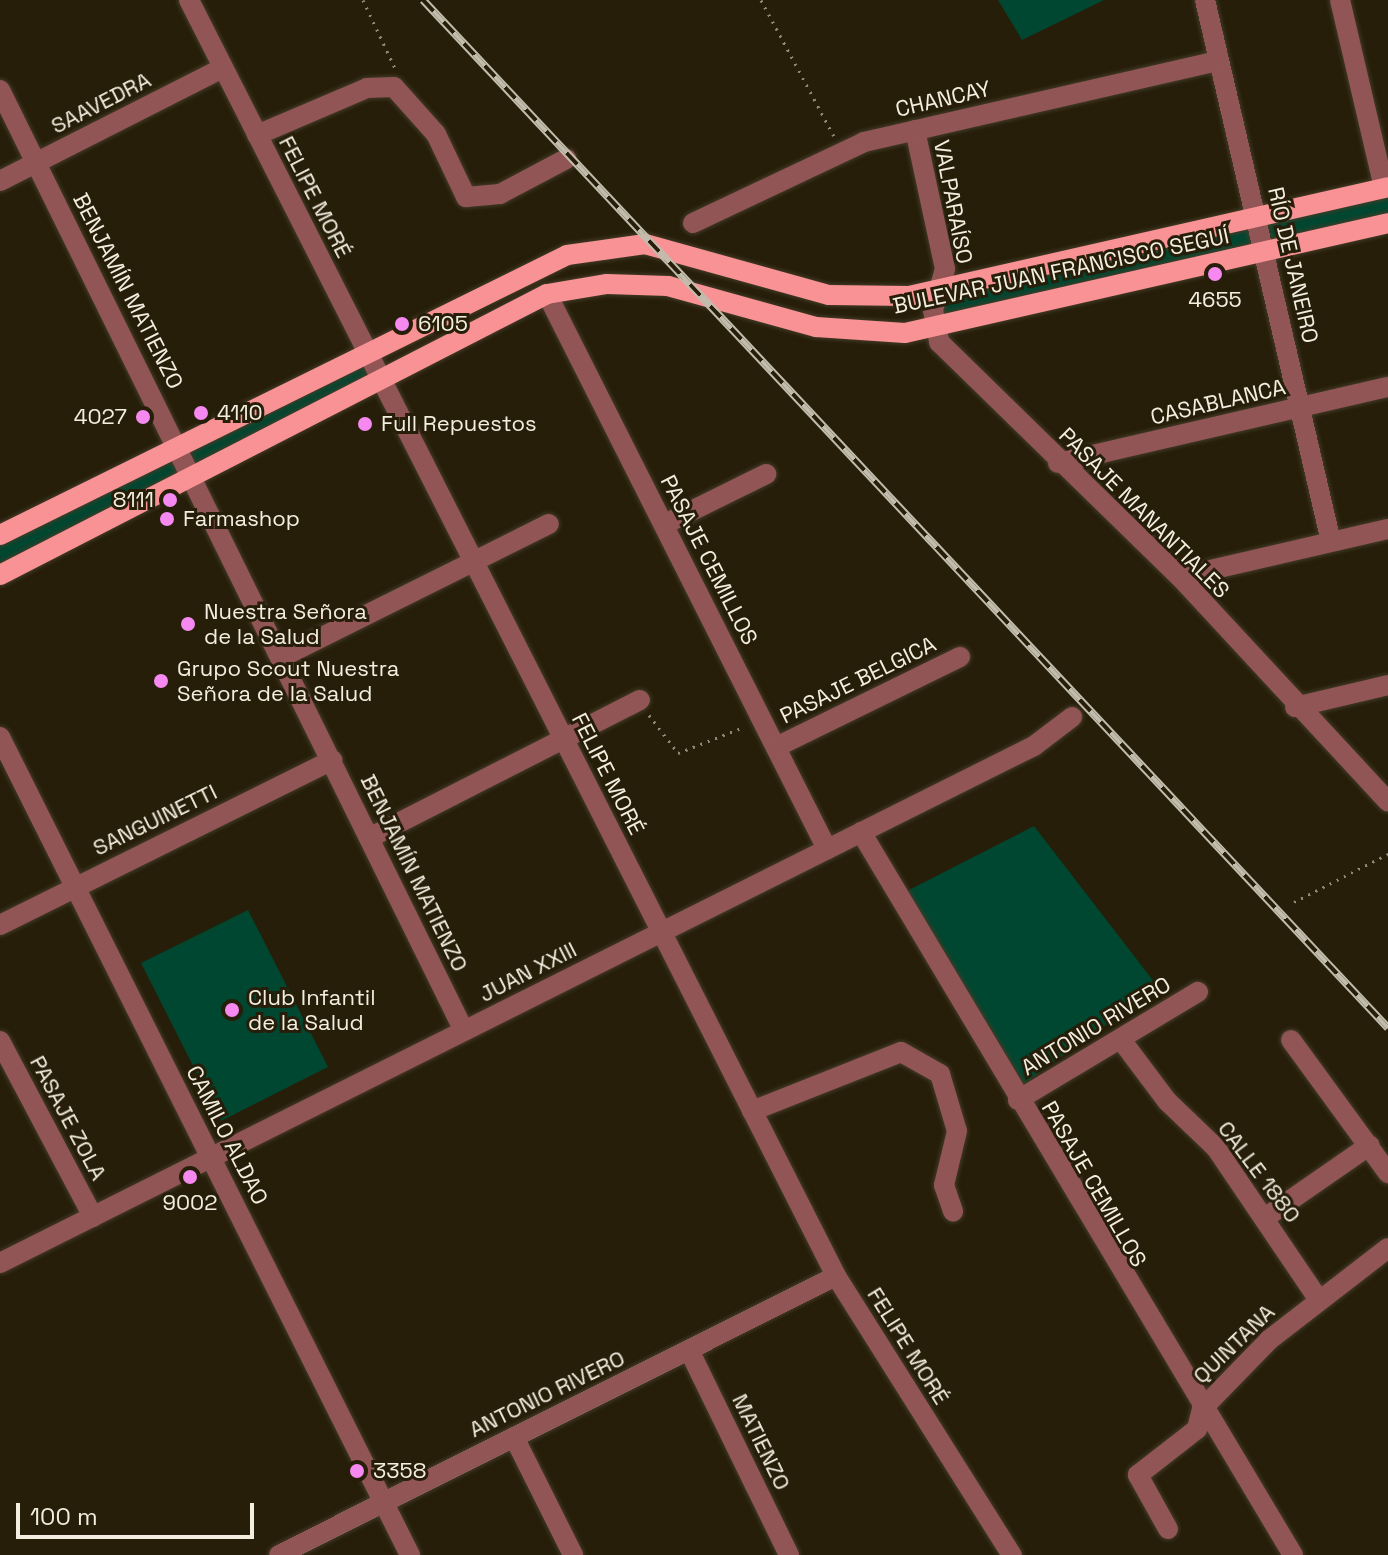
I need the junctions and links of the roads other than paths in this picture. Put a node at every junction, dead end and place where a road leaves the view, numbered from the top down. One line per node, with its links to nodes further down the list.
1 (189, 0): 5 (street, FELIPE MORÉ)
2 (1205, 0): 4 (street, RÍO DE JANEIRO)
3 (1340, 0): 12 (street)
4 (1219, 61): 7 (street, CHANCAY); 13 (street, RÍO DE JANEIRO)
5 (223, 68): 8 (street, FELIPE MORÉ); 10 (street, SAAVEDRA)
6 (0, 90): 10 (street, BENJAMÍN MATIENZO)
7 (915, 130): 14 (street, CHANCAY); 17 (street, VALPARAÍSO)
8 (257, 135): 9 (street); 20 (street, FELIPE MORÉ)
9 (566, 159)
10 (36, 163): 11 (street, SAAVEDRA); 24 (street, BENJAMÍN MATIENZO)
11 (0, 181)
12 (1386, 188): 13 (main road, BULEVAR JUAN FRANCISCO SEGUÍ)
13 (1258, 216): 16 (street, RÍO DE JANEIRO); 17 (main road, BULEVAR JUAN FRANCISCO SEGUÍ)
14 (693, 223)
15 (1388, 223): 16 (main road, BULEVAR JUAN FRANCISCO SEGUÍ)
16 (1266, 251): 19 (main road, BULEVAR JUAN FRANCISCO SEGUÍ); 23 (street, RÍO DE JANEIRO)
17 (940, 289): 19 (street, VALPARAÍSO); 20 (main road, BULEVAR JUAN FRANCISCO SEGUÍ)
18 (547, 294): 19 (main road, BULEVAR JUAN FRANCISCO SEGUÍ); 21 (main road, BULEVAR JUAN FRANCISCO SEGUÍ); 29 (street, PASAJE CEMILLOS)
19 (932, 328): 25 (street, PASAJE MANANTIALES)
20 (366, 350): 21 (street, FELIPE MORÉ); 24 (main road, BULEVAR JUAN FRANCISCO SEGUÍ)
21 (380, 378): 26 (main road, BULEVAR JUAN FRANCISCO SEGUÍ); 33 (street, FELIPE MORÉ)
22 (1388, 387): 23 (street, CASABLANCA)
23 (1301, 407): 25 (street, CASABLANCA); 32 (street, RÍO DE JANEIRO)
24 (178, 444): 26 (street, BENJAMÍN MATIENZO); 31 (main road, BULEVAR JUAN FRANCISCO SEGUÍ)
25 (1058, 463): 35 (street, PASAJE MANANTIALES)
26 (192, 474): 34 (main road, BULEVAR JUAN FRANCISCO SEGUÍ); 36 (street, BENJAMÍN MATIENZO)
27 (766, 474): 29 (street)
28 (549, 524): 33 (street)
29 (665, 524): 44 (street, PASAJE CEMILLOS)
30 (1388, 529): 32 (street)
31 (0, 535)
32 (1331, 542): 35 (street)
33 (473, 562): 36 (street); 43 (street, FELIPE MORÉ)
34 (0, 575)
35 (1180, 577): 40 (street, PASAJE MANANTIALES)
36 (282, 657): 45 (street, BENJAMÍN MATIENZO)
37 (960, 657): 44 (street, PASAJE BELGICA)
38 (1388, 685): 40 (street)
39 (640, 700): 43 (street)
40 (1295, 707): 46 (street, PASAJE MANANTIALES)
41 (1072, 717): 47 (street, JUAN XXIII)
42 (0, 737): 50 (street, CAMILO ALDAO)
43 (563, 739): 48 (street); 52 (street, FELIPE MORÉ)
44 (776, 747): 49 (street, PASAJE CEMILLOS)
45 (332, 760): 48 (street, BENJAMÍN MATIENZO); 50 (street, SANGUINETTI)
46 (1388, 802)
47 (861, 832): 49 (street, JUAN XXIII); 58 (street, PASAJE CEMILLOS)
48 (369, 838): 54 (street, BENJAMÍN MATIENZO)
49 (827, 849): 52 (street, JUAN XXIII)
50 (75, 887): 51 (street, SANGUINETTI); 61 (street, CAMILO ALDAO)
51 (0, 925)
52 (661, 932): 54 (street, JUAN XXIII); 59 (street, FELIPE MORÉ)
53 (1198, 992): 57 (street, ANTONIO RIVERO)
54 (464, 1031): 61 (street, JUAN XXIII)
55 (1291, 1040): 60 (street)
56 (0, 1041): 64 (street, PASAJE ZOLA)
57 (1122, 1041): 58 (street, ANTONIO RIVERO); 65 (street, CALLE 1880)
58 (1018, 1100): 71 (street, PASAJE CEMILLOS)
59 (752, 1111): 63 (street); 68 (street, FELIPE MORÉ)
60 (1370, 1145): 62 (street); 65 (street)
61 (211, 1158): 64 (street, JUAN XXIII); 73 (street, CAMILO ALDAO)
62 (1388, 1173)
63 (953, 1211)
64 (93, 1217): 67 (street, JUAN XXIII)
65 (1266, 1217): 69 (street, CALLE 1880)
66 (1388, 1248): 69 (street, QUINTANA)
67 (0, 1263)
68 (836, 1276): 70 (street, ANTONIO RIVERO); 79 (street, FELIPE MORÉ)
69 (1319, 1300): 71 (street, QUINTANA)
70 (689, 1350): 72 (street, ANTONIO RIVERO); 78 (street, MATIENZO)
71 (1202, 1409): 74 (street, QUINTANA); 80 (street, PASAJE CEMILLOS)
72 (514, 1437): 73 (street, ANTONIO RIVERO); 77 (street)
73 (384, 1502): 75 (street, ANTONIO RIVERO); 76 (street, CAMILO ALDAO)
74 (1168, 1529)
75 (279, 1555)
76 (410, 1555)
77 (573, 1555)
78 (789, 1555)
79 (1012, 1555)
80 (1293, 1555)

